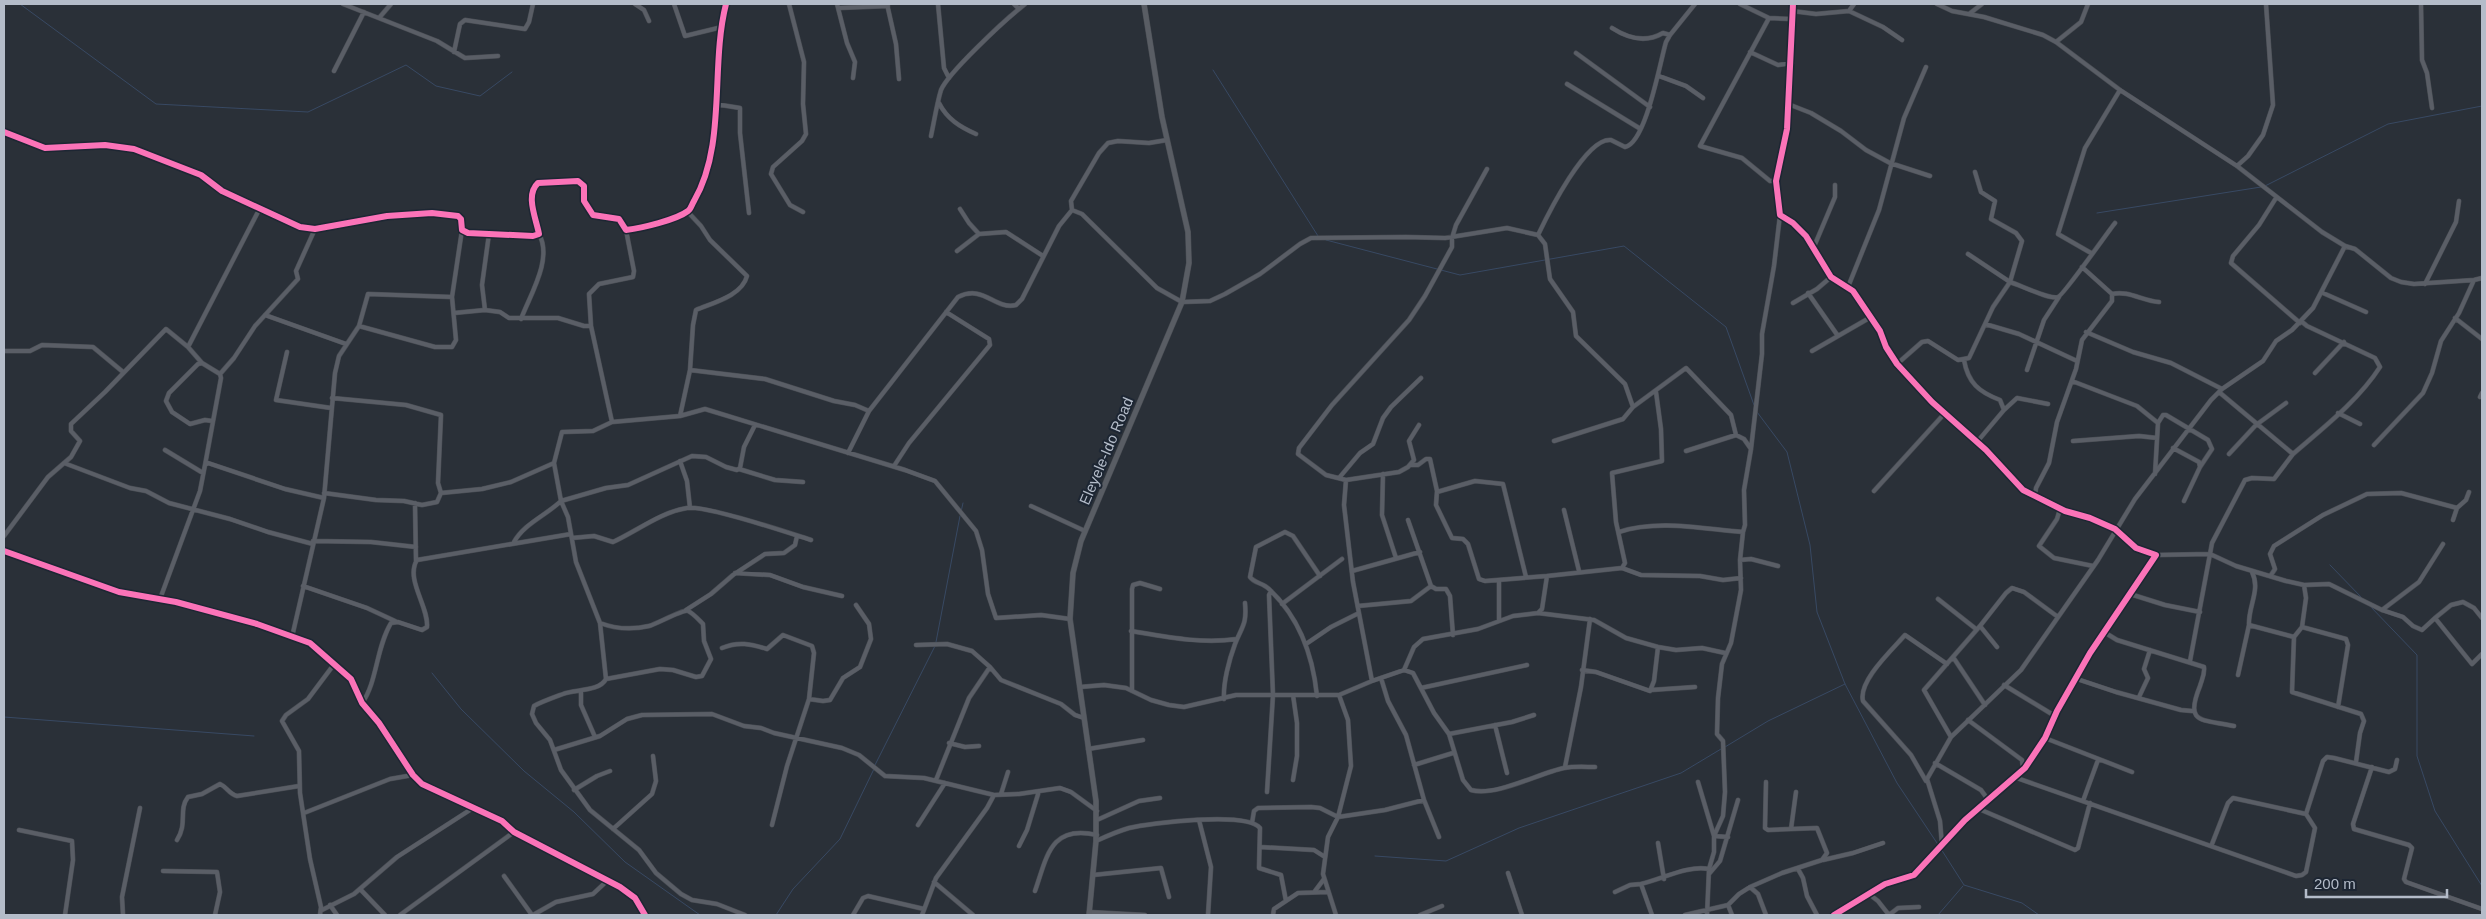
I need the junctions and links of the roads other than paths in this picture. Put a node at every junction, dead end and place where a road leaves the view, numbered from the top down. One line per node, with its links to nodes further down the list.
1 (343, 4): 21 (street)
2 (390, 4): 29 (street)
3 (533, 4): 38 (street)
4 (635, 4): 32 (street)
5 (674, 4): 33 (street)
6 (726, 4): 33 (street)
7 (789, 4): 76 (street)
8 (938, 4): 47 (street)
9 (1014, 4): 24 (street)
10 (1025, 4): 24 (street)
11 (1144, 4): 62 (main road, Eleyele-Ido Road)
12 (1695, 4): 35 (street)
13 (1740, 4): 30 (street)
14 (1792, 4): 25 (street)
15 (1854, 4): 26 (street)
16 (1937, 4): 28 (street)
17 (1982, 4): 28 (street)
18 (2088, 4): 37 (street)
19 (2266, 4): 64 (street)
20 (2421, 4): 56 (street)
21 (349, 5): 27 (street)
22 (888, 5): 23 (street); 48 (street)
23 (838, 6): 46 (street)
24 (1019, 9): 47 (street)
25 (1792, 11): 26 (street); 31 (street)
26 (1849, 11): 36 (street)
27 (364, 12): 29 (street); 44 (street)
28 (1969, 14): 37 (street)
29 (379, 18): 38 (street)
30 (1770, 18): 31 (street); 39 (street)
31 (1791, 19): 42 (street)
32 (649, 22)
33 (722, 27): 53 (street)
34 (1612, 28): 35 (street)
35 (1670, 35): 45 (street)
36 (1902, 40)
37 (2056, 42): 50 (street)
38 (454, 52): 41 (street)
39 (1750, 52): 42 (street); 68 (street)
40 (1576, 53): 55 (street)
41 (498, 56)
42 (1792, 63): 54 (street)
43 (1926, 67): 63 (street)
44 (334, 71)
45 (1658, 76): 51 (street); 55 (street)
46 (853, 78)
47 (949, 78): 52 (street)
48 (899, 79)
49 (1567, 84): 58 (street)
50 (2120, 90): 57 (street); 64 (street); 91 (street)
51 (1702, 98)
52 (938, 103): 60 (street); 61 (street)
53 (715, 104): 75 (street); 77 (street)
54 (1788, 104): 63 (street); 68 (street)
55 (1650, 107): 58 (street)
56 (2432, 108)
57 (2102, 122)
58 (1639, 128): 86 (street)
59 (4, 132): 72 (street)
60 (976, 134)
61 (931, 136)
62 (1167, 140): 74 (street); 106 (main road, Eleyele-Ido Road)
63 (1890, 163): 67 (street); 100 (street)
64 (2237, 166): 70 (street)
65 (1487, 169): 87 (street)
66 (1975, 172): 98 (street)
67 (1930, 176)
68 (1776, 181): 78 (street)
69 (1835, 184): 89 (street)
70 (2276, 198): 88 (street); 117 (street)
71 (2459, 201): 99 (street)
72 (260, 208): 80 (street); 127 (street)
73 (960, 208): 85 (street)
74 (1072, 210): 93 (street); 106 (street)
75 (687, 211): 82 (street); 135 (street)
76 (803, 212)
77 (750, 213)
78 (1780, 215): 89 (street); 169 (street)
79 (2115, 223): 91 (street)
80 (315, 228): 81 (street); 113 (street)
81 (462, 230): 83 (street); 104 (street)
82 (626, 230): 84 (street); 120 (street)
83 (489, 234): 84 (street); 109 (street)
84 (539, 234): 116 (street)
85 (980, 234): 90 (street); 93 (street)
86 (1538, 235): 87 (street); 147 (street)
87 (1452, 238): 106 (street); 186 (street)
88 (2345, 246): 99 (street); 102 (street)
89 (1813, 249): 95 (street)
90 (957, 251)
91 (2091, 253): 94 (street)
92 (1968, 254): 98 (street)
93 (1043, 256): 110 (street)
94 (2082, 267): 103 (street); 105 (street)
95 (1831, 277): 100 (street); 101 (street)
96 (2482, 278): 97 (street)
97 (2474, 280): 99 (street); 115 (street)
98 (2010, 282): 105 (street); 118 (street)
99 (2425, 284)
100 (1848, 287): 114 (street)
101 (1808, 293): 108 (street); 122 (street)
102 (2323, 293): 111 (street); 117 (street)
103 (2112, 294): 107 (street); 121 (street)
104 (452, 297): 112 (street); 119 (street)
105 (2058, 297): 124 (street)
106 (1182, 302): 207 (main road, Eleyele-Ido Road)
107 (2159, 302)
108 (1793, 303)
109 (485, 310): 112 (street); 116 (street)
110 (946, 312): 150 (street); 180 (street)
111 (2366, 312)
112 (454, 313): 119 (street)
113 (265, 315): 126 (street); 139 (street)
114 (1871, 317): 122 (street); 134 (street)
115 (2456, 318): 123 (street); 167 (street)
116 (521, 319): 120 (street)
117 (2301, 322): 125 (street); 142 (street)
118 (1985, 324): 124 (street); 131 (street)
119 (359, 326): 126 (street)
120 (591, 326): 155 (street)
121 (2086, 332): 132 (street); 142 (street)
122 (1838, 336): 129 (street)
123 (2482, 339)
124 (2036, 342): 132 (street); 136 (street)
125 (2344, 342): 138 (street); 152 (street)
126 (346, 344): 144 (street)
127 (188, 347): 133 (street); 137 (street)
128 (4, 351): 137 (street)
129 (1812, 351)
130 (287, 352): 148 (street)
131 (1964, 360): 134 (street); 149 (street)
132 (2077, 361): 141 (street)
133 (202, 363): 139 (street); 154 (street)
134 (1896, 364): 151 (street)
135 (690, 370): 150 (street); 153 (street)
136 (2027, 370)
137 (124, 372): 176 (street)
138 (2315, 373)
139 (220, 374): 154 (street)
140 (1421, 378): 186 (street)
141 (2072, 381): 156 (street); 194 (street)
142 (2221, 391): 160 (street); 161 (street)
143 (1656, 392): 147 (street); 162 (street); 208 (street)
144 (332, 398): 148 (street); 192 (street)
145 (2286, 403): 160 (street)
146 (2048, 404): 149 (street)
147 (1633, 407): 164 (street)
148 (331, 408): 193 (street)
149 (2004, 410): 166 (street)
150 (869, 411): 172 (street)
151 (1945, 413): 166 (street); 190 (street)
152 (2338, 413): 157 (street); 174 (street)
153 (680, 416): 155 (street); 158 (street)
154 (212, 421): 178 (street)
155 (612, 422): 177 (street)
156 (2158, 423): 161 (street); 163 (street)
157 (2360, 424)
158 (755, 425): 172 (street); 182 (street)
159 (1419, 425): 179 (street)
160 (2256, 425): 173 (street); 174 (street)
161 (2189, 428): 168 (street); 181 (street)
162 (1736, 435): 169 (street); 171 (street)
163 (2157, 438): 165 (street); 185 (street)
164 (1554, 441)
165 (2073, 441)
166 (1977, 442): 194 (street)
167 (2374, 446)
168 (2173, 448): 181 (street); 185 (street)
169 (1751, 449): 209 (street)
170 (165, 450): 183 (street)
171 (1686, 451)
172 (848, 453): 180 (street)
173 (2229, 454)
174 (2292, 454): 220 (street)
175 (680, 461): 182 (street); 195 (street); 199 (street)
176 (64, 463): 202 (street); 210 (street)
177 (554, 463): 192 (street); 195 (street)
178 (205, 465): 183 (street); 193 (street)
179 (1410, 465): 184 (street); 189 (street)
180 (894, 466): 260 (street)
181 (2200, 466): 196 (street)
182 (739, 469): 188 (street)
183 (203, 473): 202 (street)
184 (1383, 474): 187 (street); 222 (street)
185 (2155, 474): 206 (street)
186 (1339, 478): 187 (street)
187 (1346, 480): 229 (street)
188 (803, 482)
189 (1437, 492): 236 (street); 238 (street)
190 (1874, 492)
191 (2469, 492): 201 (street)
192 (441, 493): 197 (street)
193 (324, 495): 197 (street); 214 (street)
194 (2035, 496): 200 (street)
195 (560, 501): 211 (street); 215 (street)
196 (2184, 501)
197 (415, 503): 217 (street)
198 (1031, 506): 207 (street)
199 (690, 508): 211 (street); 212 (street)
200 (2060, 508): 206 (street); 227 (street)
201 (2457, 508): 205 (street); 233 (street)
202 (192, 509): 214 (street); 246 (street)
203 (1564, 510): 230 (street)
204 (1408, 520): 219 (street)
205 (2453, 520)
206 (2115, 530): 221 (street); 227 (street)
207 (1085, 531): 260 (main road, Eleyele-Ido Road)
208 (1619, 532): 209 (street); 228 (street)
209 (1743, 532): 224 (street)
210 (4, 536)
211 (571, 536): 215 (street); 264 (street)
212 (797, 536): 213 (street); 232 (street)
213 (811, 540)
214 (313, 542): 217 (street); 240 (street)
215 (514, 542): 225 (street)
216 (2443, 544): 253 (street)
217 (416, 547): 225 (street)
218 (4, 551): 246 (street)
219 (1420, 552): 222 (street); 241 (street)
220 (2210, 554): 221 (street); 231 (street); 254 (street)
221 (2156, 555): 244 (street)
222 (1396, 558): 229 (street)
223 (1342, 559): 234 (street)
224 (1740, 560): 226 (street); 237 (street)
225 (416, 561): 263 (street)
226 (1778, 566)
227 (2093, 566): 257 (street)
228 (1622, 568): 230 (street); 237 (street)
229 (1352, 571): 251 (street)
230 (1579, 571): 235 (street)
231 (2252, 572): 233 (street); 265 (street)
232 (735, 573): 245 (street); 252 (street)
233 (2271, 575): 239 (street)
234 (1320, 576): 243 (street); 249 (street)
235 (1547, 576): 236 (street); 255 (street)
236 (1526, 578): 238 (street)
237 (1741, 578): 280 (street)
238 (1499, 580): 262 (street)
239 (2304, 585): 253 (street); 267 (street)
240 (303, 586): 263 (street); 271 (street)
241 (1431, 586): 251 (street); 270 (street)
242 (1160, 590): 268 (street)
243 (1271, 591): 249 (street); 302 (street)
244 (2130, 594): 254 (street); 269 (street)
245 (842, 596)
246 (160, 599): 271 (street)
247 (1938, 599): 266 (street)
248 (1245, 603): 273 (street)
249 (1282, 604): 274 (street)
250 (856, 605): 307 (street)
251 (1358, 606): 256 (street)
252 (686, 610): 264 (street); 292 (street)
253 (2382, 610): 258 (street)
254 (2200, 612): 283 (street)
255 (1538, 613): 261 (street); 262 (street)
256 (1360, 614): 274 (street); 294 (street)
257 (2058, 617): 266 (street); 295 (street)
258 (2436, 618): 259 (street); 281 (street)
259 (2482, 618)
260 (1070, 619): 297 (main road, Eleyele-Ido Road)
261 (1590, 619): 276 (street); 289 (street)
262 (1499, 620): 270 (street)
263 (395, 621): 309 (street)
264 (600, 624): 292 (street)
265 (2249, 625): 272 (street); 290 (street)
266 (1978, 627): 277 (street); 282 (street)
267 (2302, 627): 272 (street); 311 (street)
268 (1131, 631): 273 (street); 299 (street)
269 (2104, 632): 279 (street); 293 (street)
270 (1453, 635): 288 (street)
271 (292, 637): 284 (street)
272 (2294, 637): 311 (street)
273 (1237, 639): 308 (street)
274 (1306, 644): 305 (street)
275 (916, 645): 287 (street)
276 (1658, 647): 280 (street); 300 (street)
277 (1997, 647)
278 (722, 648): 307 (street)
279 (2150, 650): 283 (street); 306 (street)
280 (1725, 653): 381 (street)
281 (2482, 654)
282 (1953, 657): 285 (street); 310 (street)
283 (2190, 661): 312 (street)
284 (335, 663): 309 (street); 352 (street)
285 (1947, 664): 322 (street); 351 (street)
286 (1527, 666): 298 (street)
287 (990, 667): 315 (street); 325 (street)
288 (1404, 670): 291 (street); 298 (street)
289 (1582, 670): 300 (street); 336 (street)
290 (2238, 675)
291 (1381, 678): 294 (street); 335 (street)
292 (606, 679): 301 (street)
293 (2077, 679): 306 (street); 314 (street)
294 (1372, 680): 304 (street)
295 (2004, 685): 310 (street); 314 (street)
296 (1695, 687): 300 (street)
297 (1080, 688): 299 (street); 315 (main road, Eleyele-Ido Road)
298 (1421, 688): 319 (street)
299 (1132, 690): 308 (street)
300 (1651, 690)
301 (581, 691): 320 (street); 328 (street)
302 (1274, 695): 303 (street); 308 (street); 355 (street)
303 (1293, 695): 305 (street); 347 (street)
304 (1339, 695): 305 (street); 371 (street)
305 (1317, 696)
306 (2138, 697): 312 (street)
307 (809, 699): 321 (street)
308 (1224, 699)
309 (362, 703): 344 (street)
310 (1984, 705): 316 (street)
311 (2338, 708): 333 (street)
312 (2192, 711): 318 (street)
313 (1534, 715): 317 (street)
314 (2054, 716): 323 (street)
315 (1084, 718): 327 (main road, Eleyele-Ido Road)
316 (1968, 720): 322 (street); 339 (street)
317 (1495, 725): 319 (street); 343 (street)
318 (2234, 726)
319 (1449, 734): 329 (street)
320 (595, 737): 321 (street); 328 (street)
321 (798, 738): 346 (street); 376 (street)
322 (1950, 738): 334 (street)
323 (2045, 738): 331 (street); 339 (street)
324 (1144, 740): 327 (street)
325 (950, 743): 326 (street); 346 (street)
326 (980, 746)
327 (1088, 749): 368 (main road, Eleyele-Ido Road)
328 (554, 750): 353 (street)
329 (1453, 753): 335 (street); 336 (street)
330 (653, 756): 377 (street)
331 (2098, 760): 342 (street); 363 (street)
332 (2397, 760): 338 (street)
333 (2356, 762): 338 (street); 370 (street)
334 (1935, 763): 351 (street); 362 (street)
335 (1414, 765): 360 (street)
336 (1565, 767): 337 (street)
337 (1595, 767)
338 (2372, 767): 419 (street)
339 (2023, 770): 345 (street)
340 (610, 771): 353 (street)
341 (1008, 772): 357 (street)
342 (2132, 772)
343 (1507, 773)
344 (413, 775): 366 (street); 369 (street)
345 (2014, 777): 362 (street); 363 (street)
346 (936, 780): 350 (street)
347 (1292, 780)
348 (1698, 782): 381 (street)
349 (1766, 782): 378 (street)
350 (945, 783): 358 (street); 375 (street)
351 (1927, 783): 390 (street)
352 (300, 786): 369 (street); 385 (street)
353 (574, 790): 377 (street)
354 (1039, 791): 357 (street); 368 (street); 389 (street)
355 (1267, 792)
356 (1796, 792): 378 (street)
357 (1001, 794): 358 (street)
358 (994, 795): 403 (street)
359 (1160, 798): 372 (street)
360 (1424, 800): 371 (street); 384 (street)
361 (1738, 800): 382 (street)
362 (1989, 801): 367 (street)
363 (2083, 801): 364 (street)
364 (2090, 804): 367 (street); 388 (street)
365 (140, 808): 424 (street)
366 (473, 808): 380 (street); 406 (street)
367 (1980, 809): 390 (street)
368 (1097, 811): 372 (main road, Eleyele-Ido Road)
369 (304, 812): 420 (street)
370 (2306, 814): 388 (street); 388 (street)
371 (1338, 817): 374 (street); 392 (street)
372 (1097, 820): 383 (main road, Eleyele-Ido Road)
373 (1199, 820): 374 (street); 383 (street); 437 (street)
374 (1252, 823): 391 (street)
375 (918, 825)
376 (772, 826)
377 (613, 829): 432 (street)
378 (1790, 829): 393 (street)
379 (19, 830): 423 (street)
380 (514, 832): 402 (street); 429 (street)
381 (1714, 836): 382 (street); 396 (street)
382 (1728, 837): 396 (street)
383 (1096, 838): 398 (main road, Eleyele-Ido Road); 407 (street)
384 (1439, 838)
385 (177, 840)
386 (1883, 842): 393 (street)
387 (1658, 843): 401 (street)
388 (2212, 844)
389 (1020, 846)
390 (1942, 846): 411 (street)
391 (1260, 847): 392 (street); 413 (street)
392 (1325, 857): 400 (street)
393 (1822, 860): 394 (street)
394 (1798, 869): 405 (street); 447 (street)
395 (162, 872): 425 (street)
396 (1709, 872): 401 (street); 421 (street)
397 (1508, 873): 441 (street)
398 (1093, 875): 412 (street); 422 (main road, Eleyele-Ido Road)
399 (504, 876): 430 (street)
400 (1324, 879): 408 (street); 409 (street)
401 (1664, 879): 404 (street)
402 (608, 880): 430 (street); 431 (street)
403 (934, 882): 418 (street); 435 (street)
404 (1641, 884): 410 (street); 442 (street)
405 (1750, 887): 415 (street); 446 (street)
406 (360, 889): 414 (street); 428 (street)
407 (1035, 891)
408 (1315, 891): 409 (street); 413 (street)
409 (1328, 892): 439 (street)
410 (1615, 892)
411 (1869, 894): 417 (street); 448 (street)
412 (1169, 897)
413 (1286, 901): 438 (street)
414 (330, 905): 420 (street); 427 (street)
415 (1728, 905): 421 (street); 445 (street)
416 (1442, 906): 440 (street)
417 (1919, 907)
418 (924, 909): 433 (street); 434 (street)
419 (2482, 909)
420 (322, 910): 426 (street)
421 (1706, 910): 443 (street); 444 (street)
422 (1089, 914): 436 (street)
423 (65, 915)
424 (123, 915)
425 (215, 915)
426 (320, 915)
427 (337, 915)
428 (386, 915)
429 (400, 915)
430 (532, 915)
431 (645, 915)
432 (745, 915)
433 (853, 915)
434 (922, 915)
435 (973, 915)
436 (1145, 915)
437 (1208, 915)
438 (1273, 915)
439 (1336, 915)
440 (1420, 915)
441 (1522, 915)
442 (1652, 915)
443 (1685, 915)
444 (1707, 915)
445 (1732, 915)
446 (1766, 915)
447 (1817, 915)
448 (1834, 915)

